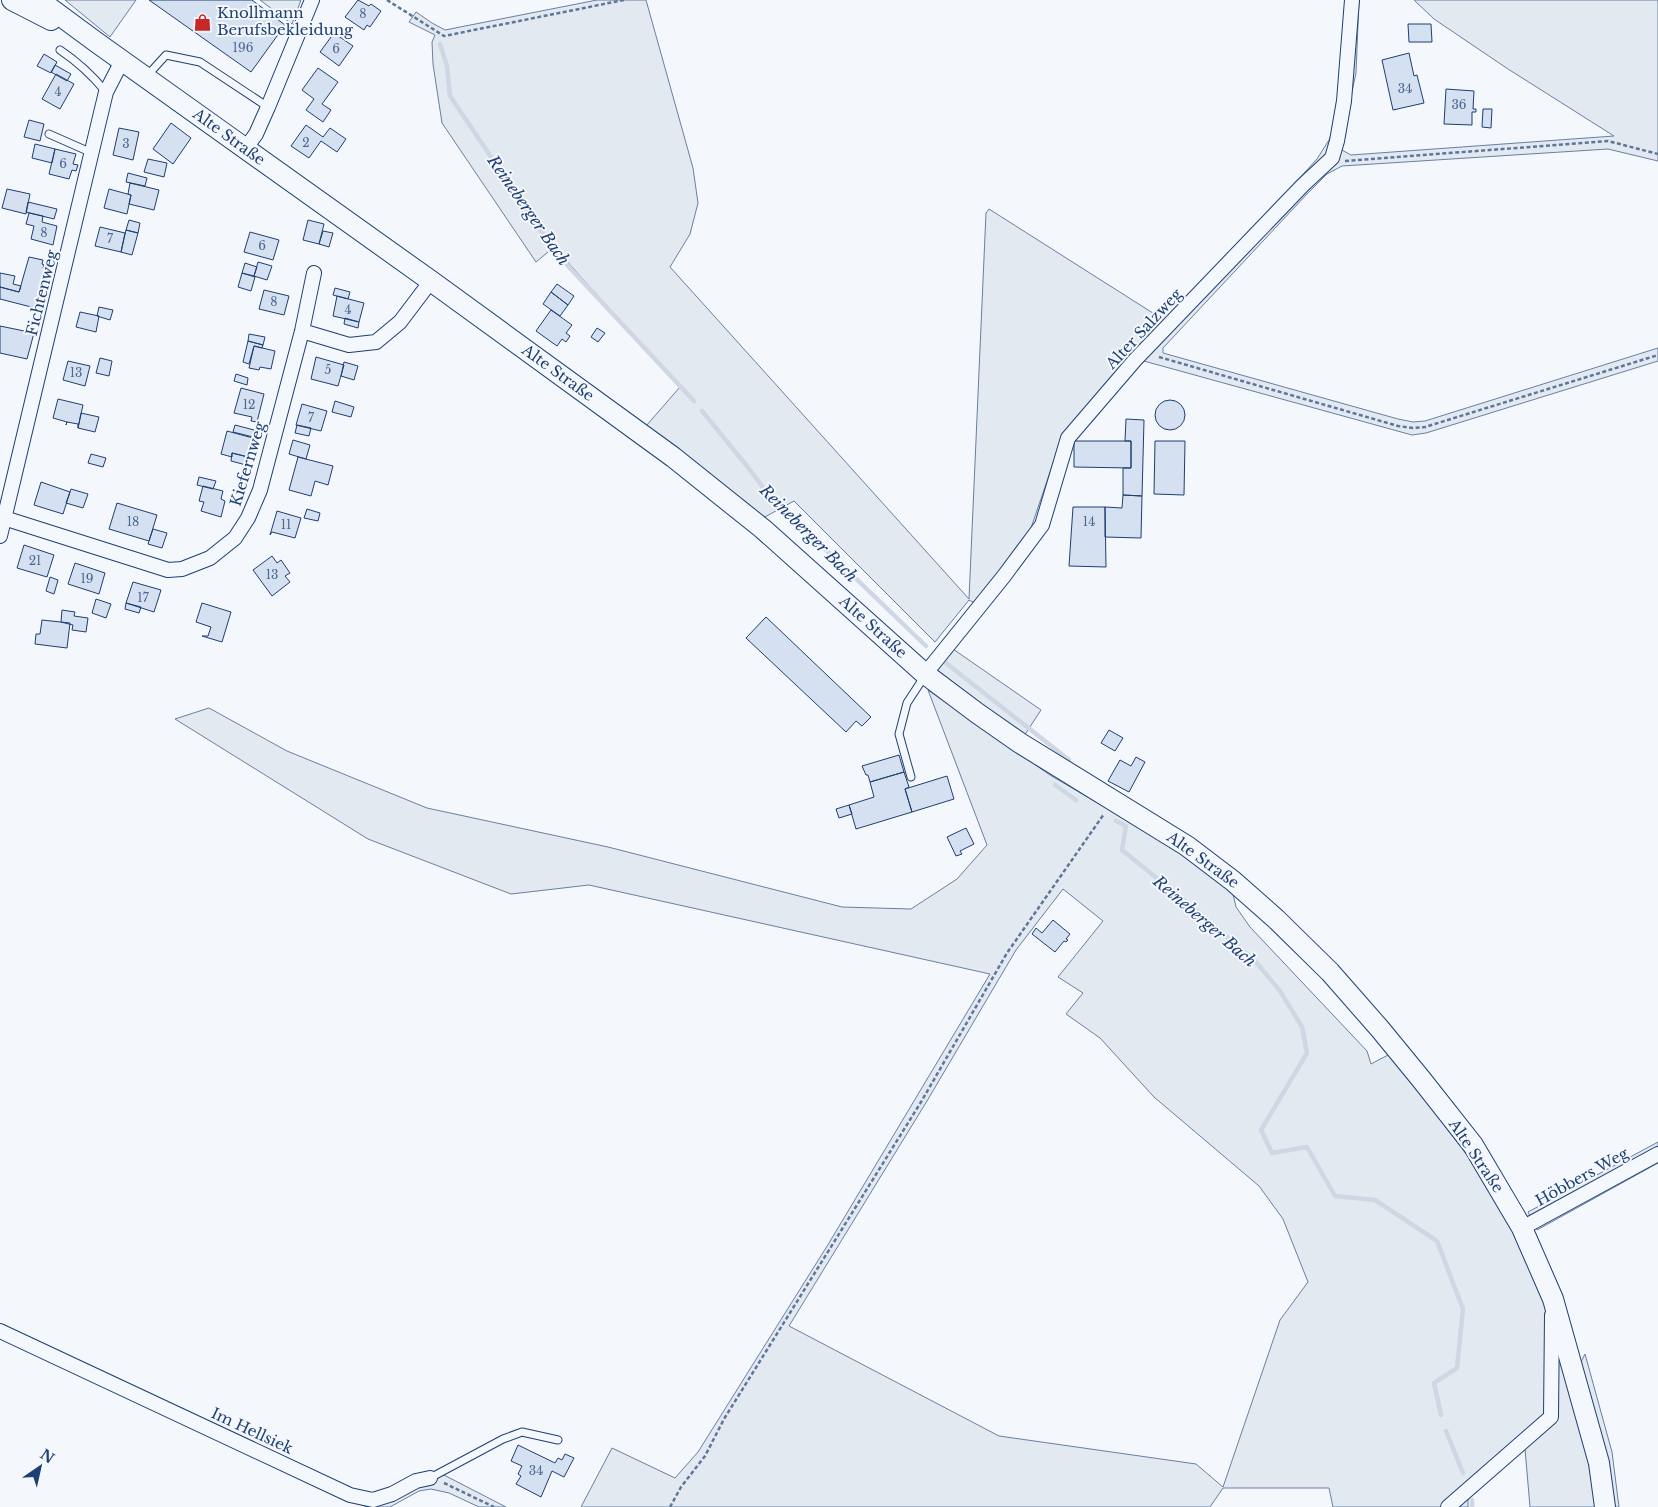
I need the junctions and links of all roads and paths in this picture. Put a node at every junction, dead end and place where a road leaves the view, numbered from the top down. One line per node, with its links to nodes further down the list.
1 (12, 0): 7 (main road, Alte Straße)
2 (39, 0): 7 (main road, Alte Straße)
3 (312, 0): 12 (street)
4 (387, 0): 5 (path)
5 (624, 0)
6 (1352, 0): 17 (street, Alter Salzweg)
7 (96, 42): 9 (main road, Alte Straße)
8 (60, 50): 11 (lane)
9 (122, 61): 10 (main road, Alte Straße); 11 (street, Fichtenweg)
10 (145, 77): 12 (lane); 14 (main road, Alte Straße)
11 (106, 92): 15 (street, Fichtenweg)
12 (268, 107): 14 (street)
13 (49, 134): 15 (lane)
14 (245, 149): 19 (main road, Alte Straße)
15 (92, 153): 23 (street, Fichtenweg)
16 (1658, 154): 17 (path)
17 (1329, 161): 21 (street, Alter Salzweg)
18 (314, 273): 20 (street, Kiefernweg)
19 (431, 280): 20 (street); 25 (main road, Alte Straße)
20 (302, 331): 23 (street, Kiefernweg)
21 (1143, 352): 22 (path); 25 (street, Alter Salzweg)
22 (1658, 355)
23 (4, 518): 24 (street, Fichtenweg)
24 (0, 536)
25 (926, 674): 26 (lane); 27 (main road, Alte Straße)
26 (910, 777)
27 (1114, 801): 29 (main road, Alte Straße); 35 (path)
28 (1658, 1154): 29 (street, Höbbers Weg)
29 (1522, 1228): 30 (main road, Alte Straße)
30 (1553, 1299): 36 (street, Alte Straße); 37 (main road, Alte Straße)
31 (0, 1331): 33 (street, Im Hellsiek)
32 (558, 1440): 33 (lane)
33 (430, 1478): 34 (path)
34 (494, 1507)
35 (670, 1507)
36 (1448, 1507)
37 (1606, 1507)

